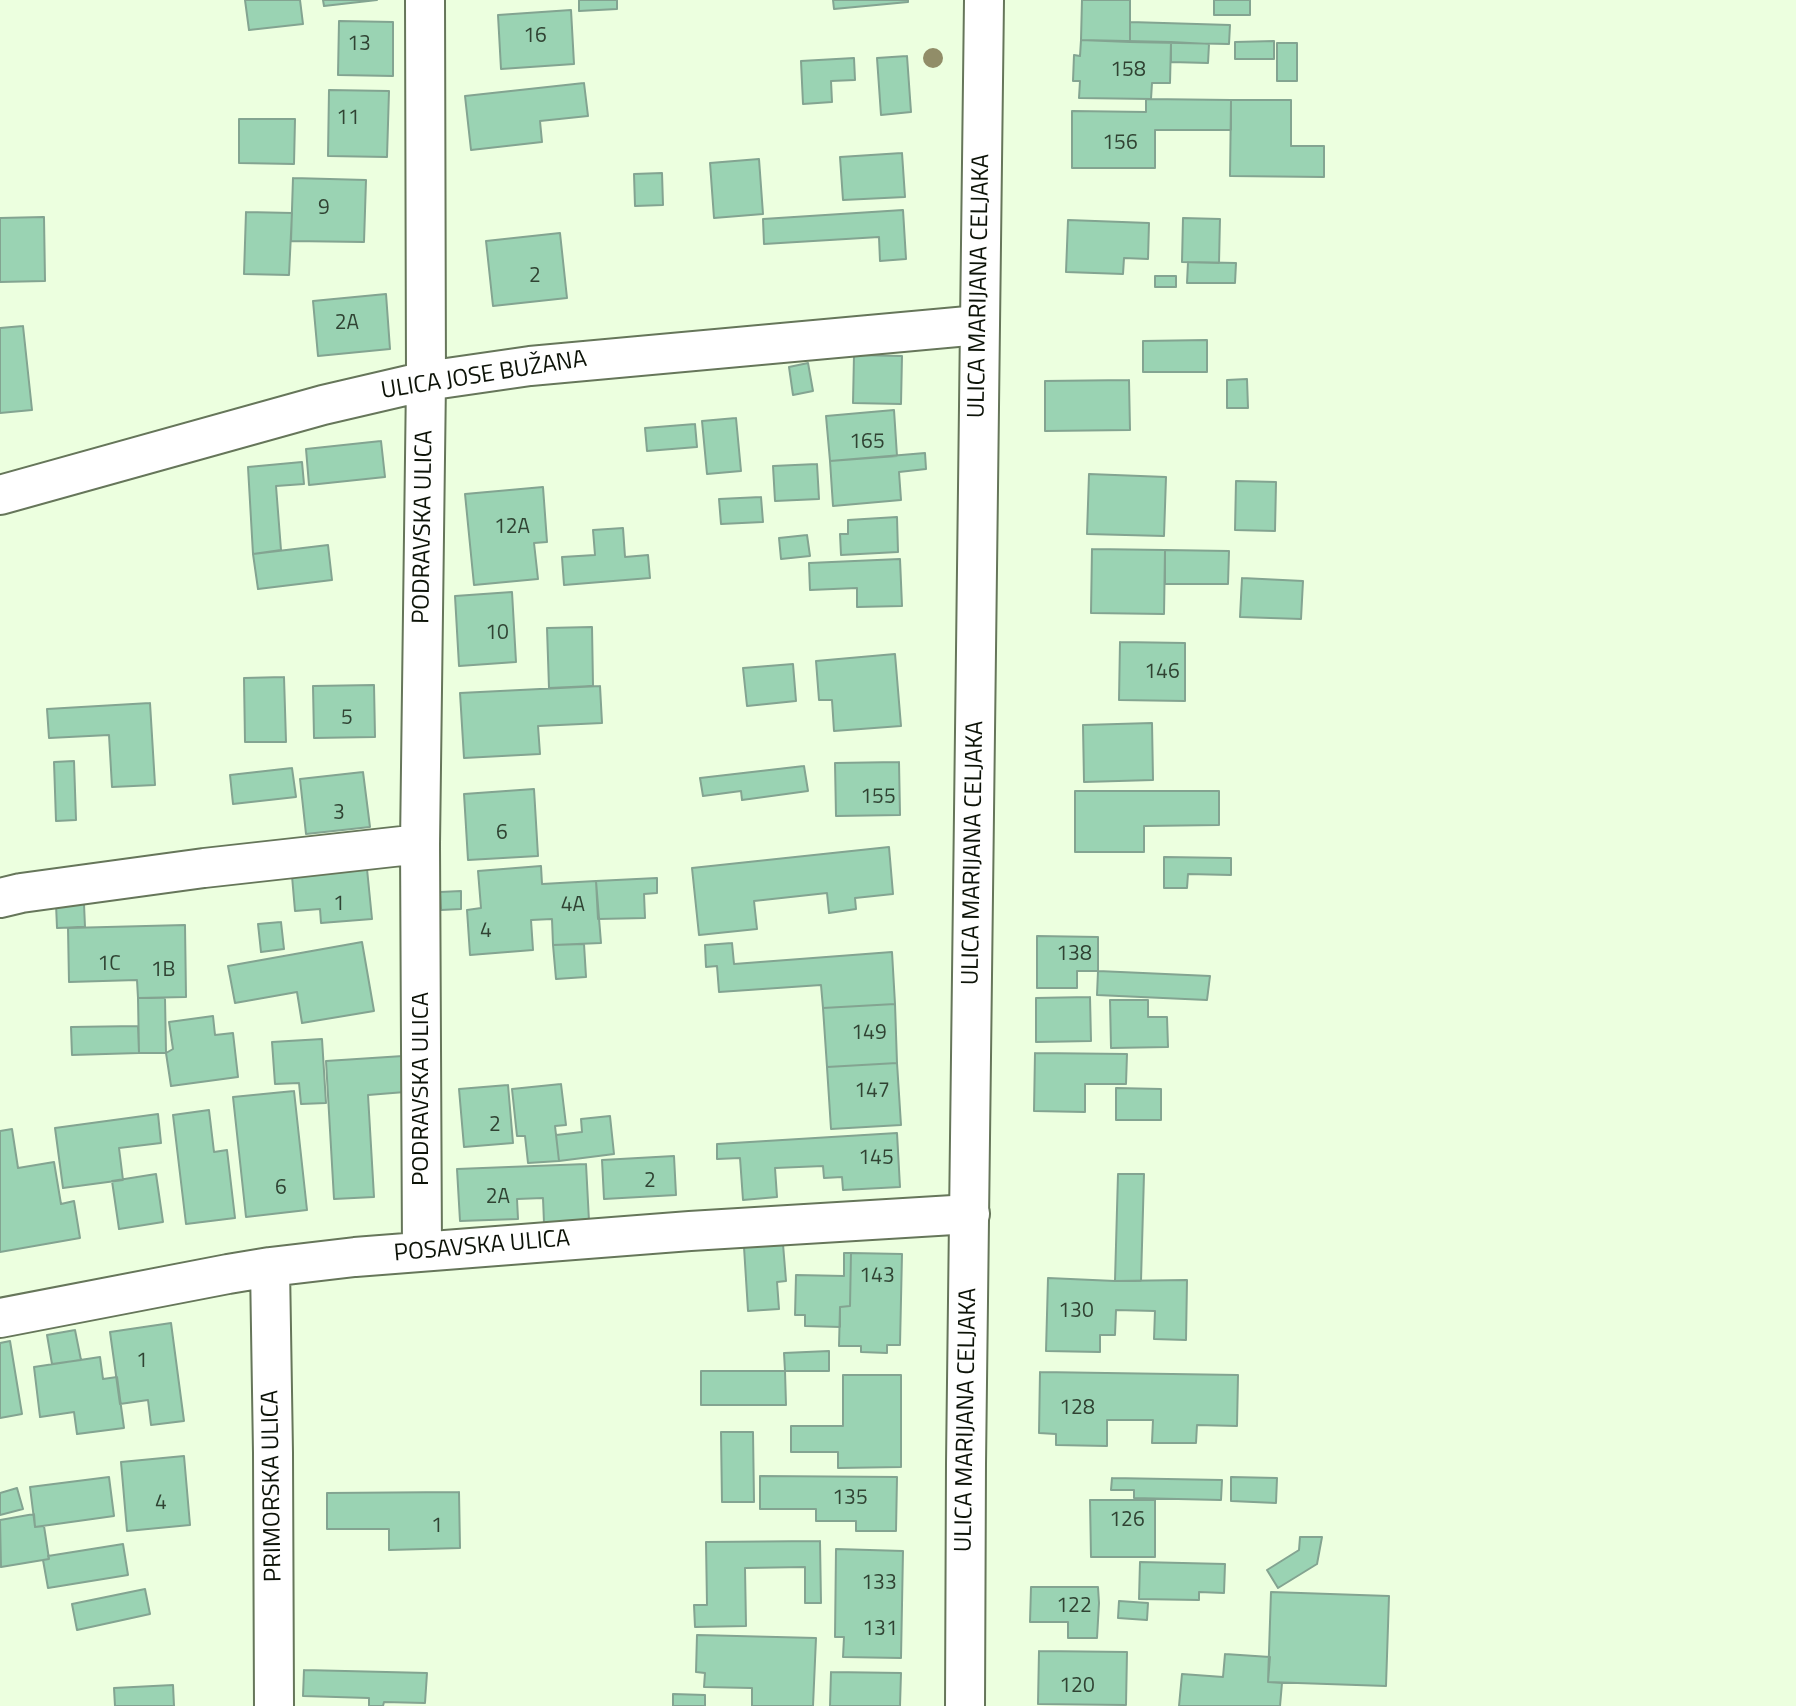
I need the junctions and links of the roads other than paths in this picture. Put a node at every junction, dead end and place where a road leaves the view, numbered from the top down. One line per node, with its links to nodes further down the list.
1 (425, 0): 4 (street, PODRAVSKA ULICA)
2 (984, 0): 3 (street, ULICA MARIJANA CELJAKA)
3 (979, 325): 4 (street, ULICA JOSE BUŽANA); 8 (street, ULICA MARIJANA CELJAKA)
4 (426, 381): 5 (street, ULICA JOSE BUŽANA); 6 (street, PODRAVSKA ULICA)
5 (0, 495)
6 (420, 844): 7 (street); 9 (street, PODRAVSKA ULICA)
7 (0, 898)
8 (970, 1214): 9 (street, POSAVSKA ULICA); 13 (street, ULICA MARIJANA CELJAKA)
9 (422, 1251): 10 (street, POSAVSKA ULICA)
10 (270, 1267): 11 (street, POSAVSKA ULICA); 12 (street, PRIMORSKA ULICA)
11 (0, 1318)
12 (274, 1706)
13 (965, 1706)

